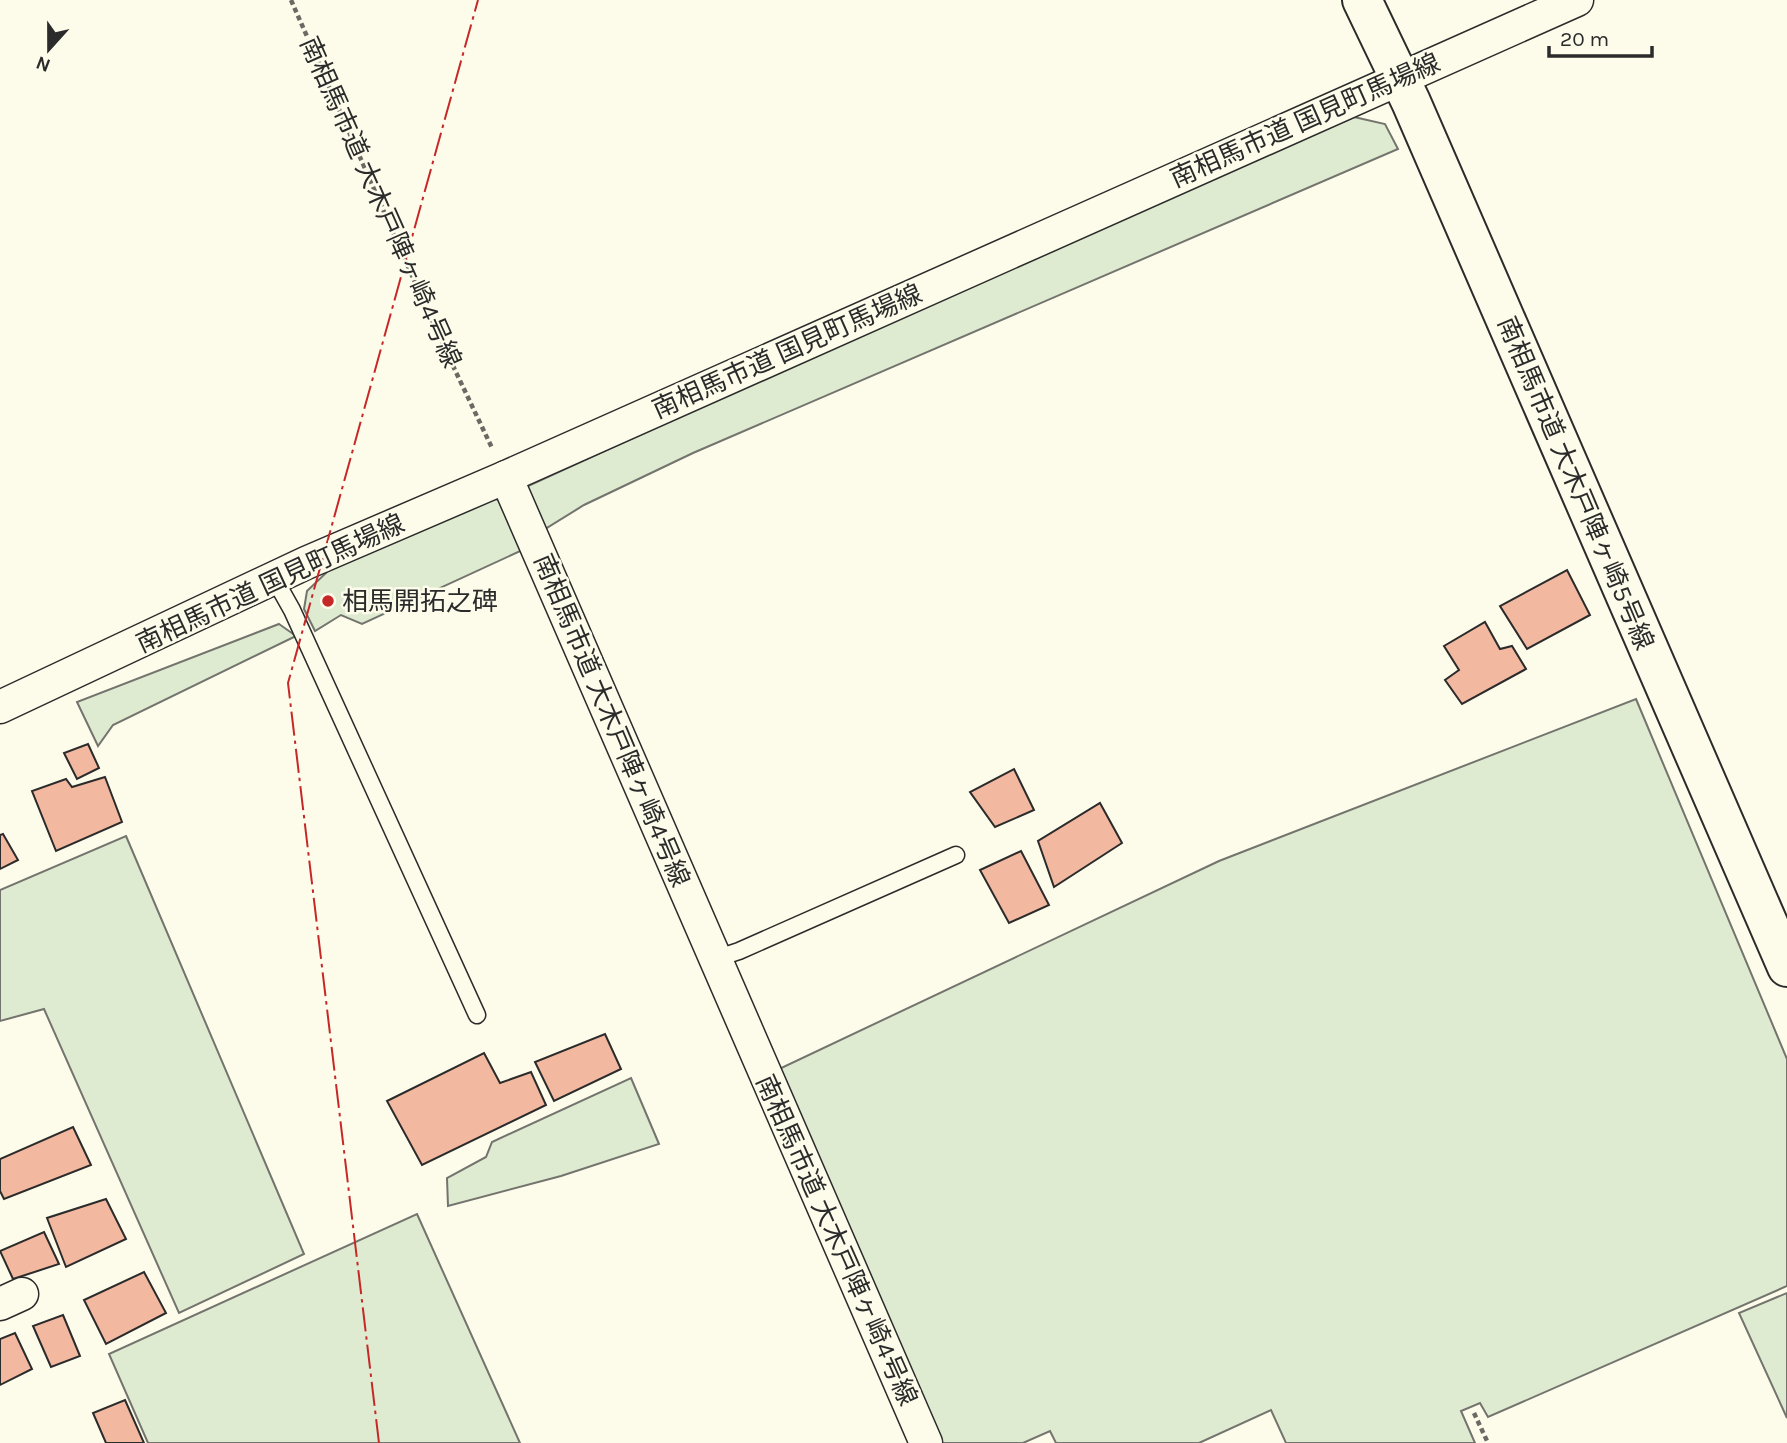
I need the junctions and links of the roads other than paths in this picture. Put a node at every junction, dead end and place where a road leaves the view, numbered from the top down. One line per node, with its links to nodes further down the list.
1 (1362, 0): 3 (street, 南相馬市道 大木戸陣ヶ崎5号線)
2 (1577, 0): 3 (street, 南相馬市道 国見町馬場線)
3 (1399, 79): 4 (street, 南相馬市道 国見町馬場線); 9 (street, 南相馬市道 大木戸陣ヶ崎5号線)
4 (506, 477): 5 (street, 南相馬市道 国見町馬場線); 8 (street, 南相馬市道 大木戸陣ヶ崎4号線)
5 (274, 578): 6 (street, 南相馬市道 国見町馬場線); 10 (lane)
6 (0, 707)
7 (956, 855): 8 (lane)
8 (715, 959): 11 (street, 南相馬市道 大木戸陣ヶ崎4号線)
9 (1787, 967)
10 (477, 1015)
11 (926, 1443)

